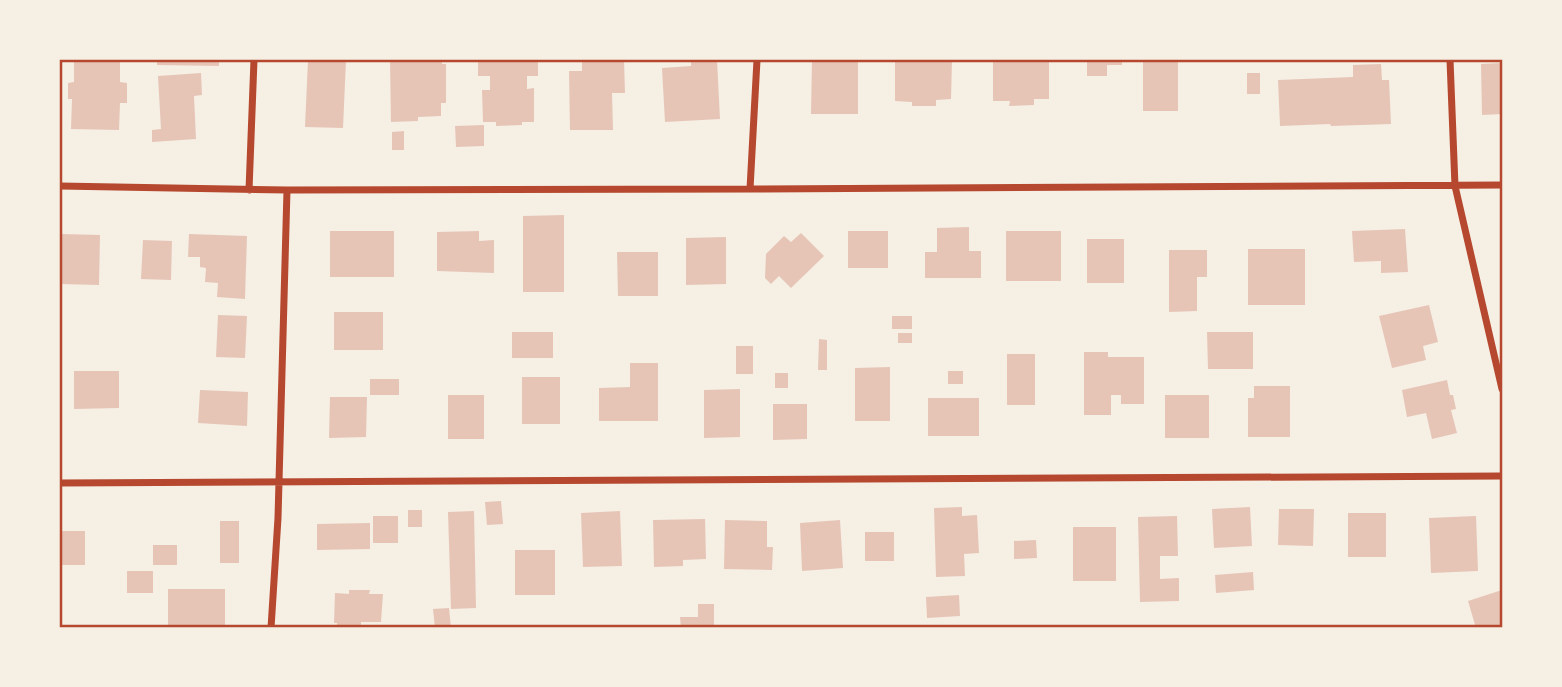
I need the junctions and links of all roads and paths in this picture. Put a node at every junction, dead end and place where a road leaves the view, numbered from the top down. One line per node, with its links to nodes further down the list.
1 (254, 60): 7 (street)
2 (757, 60): 9 (street)
3 (1450, 60): 6 (street)
4 (1503, 185): 6 (street)
5 (60, 186): 7 (street)
6 (1455, 186): 9 (street); 10 (street)
7 (249, 190): 8 (street)
8 (287, 190): 9 (street); 12 (street)
9 (750, 190)
10 (1503, 388)
11 (1503, 476): 12 (street)
12 (278, 481): 13 (street); 14 (street)
13 (60, 483)
14 (271, 628)

